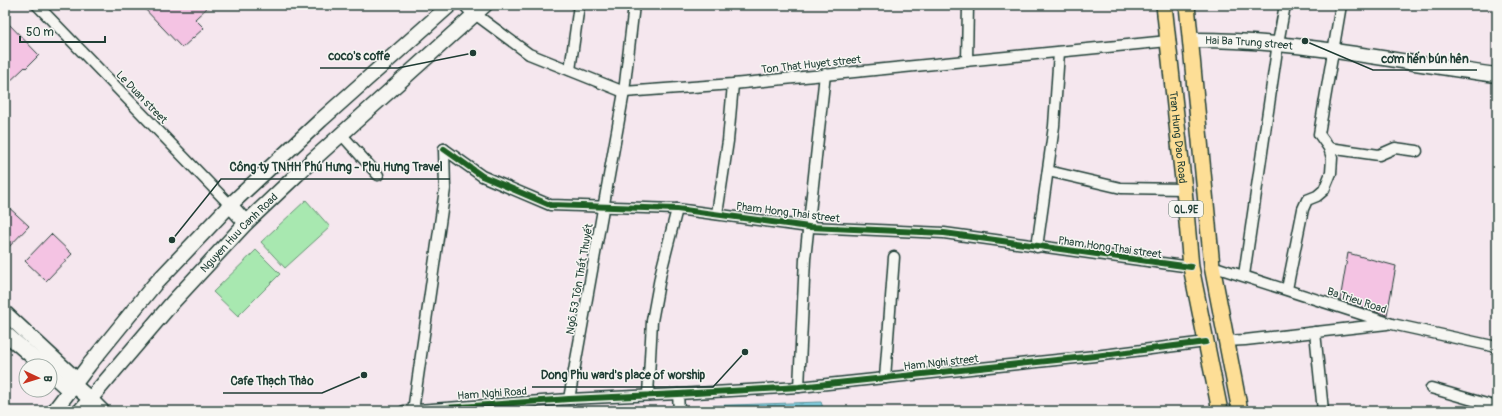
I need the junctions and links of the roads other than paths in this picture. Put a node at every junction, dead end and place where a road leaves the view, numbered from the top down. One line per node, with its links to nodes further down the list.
1 (37, 5): 28 (street, Le Duan street)
2 (450, 5): 28 (main road)
3 (579, 5): 17 (street)
4 (634, 5): 21 (street, Ngõ 53 Tôn Thất Thuyết)
5 (968, 5): 16 (street)
6 (1164, 5): 12 (main road, Tran Hung Dao Road / QL.9E)
7 (1187, 5): 11 (main road, Tran Hung Dao Road / QL.9E)
8 (1285, 5): 13 (street)
9 (1341, 5): 14 (street)
10 (475, 8): 17 (street, Ton That Huyet street); 22 (main road, Nguyen Huu Canh Road)
11 (1191, 40): 12 (main road); 13 (main road, Hai Ba Trung street); 36 (main road, Tran Hung Dao Road / QL.9E)
12 (1168, 41): 15 (street, Ton That Huyet street); 27 (main road, Tran Hung Dao Road / QL.9E)
13 (1278, 44): 14 (main road, Hai Ba Trung street); 38 (street)
14 (1333, 51): 19 (main road, Hai Ba Trung street); 23 (street)
15 (1059, 52): 16 (street, Ton That Huyet street); 25 (street)
16 (967, 61): 18 (street, Ton That Huyet street)
17 (570, 70): 21 (street, Ton That Huyet street)
18 (825, 74): 20 (street, Ton That Huyet street); 33 (street)
19 (1497, 75)
20 (733, 84): 21 (street, Ton That Huyet street); 31 (street)
21 (624, 92): 29 (street, Ngõ 53 Tôn Thất Thuyết)
22 (341, 134): 26 (street); 32 (main road, Nguyen Huu Canh Road)
23 (1329, 148): 24 (street); 39 (street)
24 (1417, 152)
25 (1048, 171): 27 (street); 34 (street)
26 (378, 175)
27 (1184, 189): 37 (main road, Tran Hung Dao Road / QL.9E)
28 (230, 205): 32 (main road); 50 (main road)
29 (604, 207): 30 (street, Pham Hong Thai street); 56 (street, Ngõ 53 Tôn Thất Thuyết); 62 (street, Pham Hong Thai street)
30 (677, 209): 31 (street, Pham Hong Thai street); 54 (street)
31 (717, 214): 33 (street, Pham Hong Thai street)
32 (246, 223): 55 (main road, Nguyen Huu Canh Road)
33 (809, 227): 34 (street, Pham Hong Thai street); 51 (street)
34 (1037, 247): 37 (street, Pham Hong Thai street)
35 (894, 257): 49 (street)
36 (1212, 266): 38 (street, Ba Trieu Road); 44 (main road, Tran Hung Dao Road / QL.9E)
37 (1191, 267): 45 (main road, Tran Hung Dao Road / QL.9E)
38 (1244, 275): 39 (street, Ba Trieu Road)
39 (1287, 289): 41 (street, Ba Trieu Road)
40 (5, 313): 50 (main road)
41 (1392, 324): 43 (street); 46 (street, Ba Trieu Road)
42 (5, 332): 47 (main road)
43 (1315, 332): 44 (street); 66 (street)
44 (1226, 341): 45 (main road); 65 (main road, Tran Hung Dao Road / QL.9E)
45 (1206, 342): 49 (street, Ham Nghi street); 64 (main road, Tran Hung Dao Road / QL.9E)
46 (1497, 347)
47 (33, 358)
48 (58, 377): 50 (main road)
49 (885, 378): 51 (street, Ham Nghi street)
50 (74, 385): 55 (main road); 58 (main road)
51 (799, 386): 53 (street, Ham Nghi street)
52 (1431, 388): 57 (street)
53 (678, 394): 54 (street, Ham Nghi Road); 63 (street)
54 (648, 395): 56 (street, Ham Nghi Road)
55 (90, 399): 59 (main road, Nguyen Huu Canh Road); 60 (main road)
56 (569, 399): 62 (street, Ham Nghi Road)
57 (1497, 407)
58 (54, 411)
59 (80, 411)
60 (102, 411)
61 (404, 411): 62 (street, Ham Nghi Road)
62 (413, 411)
63 (679, 411)
64 (1220, 411)
65 (1240, 411)
66 (1323, 411)

